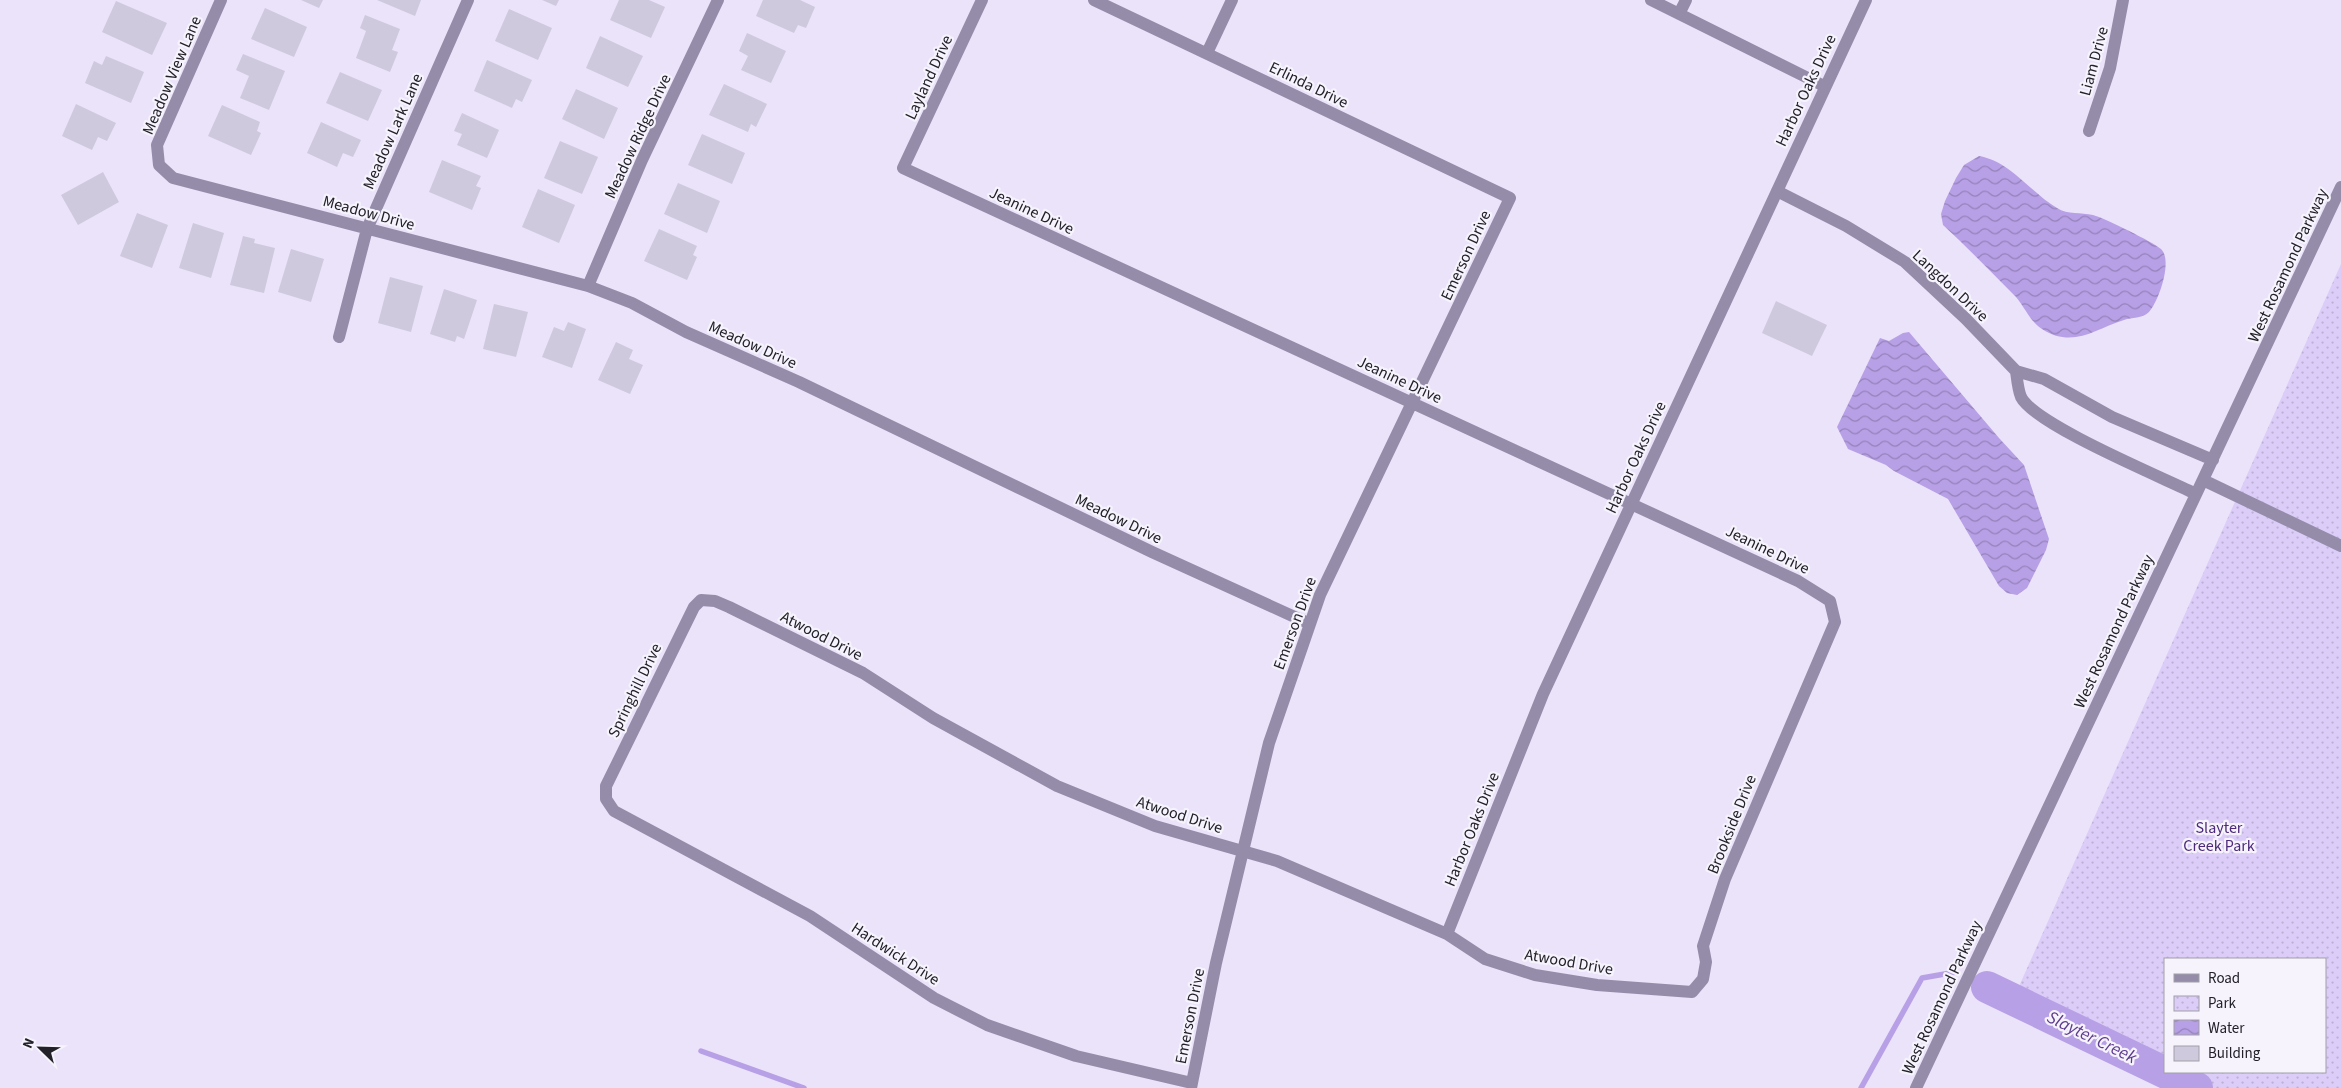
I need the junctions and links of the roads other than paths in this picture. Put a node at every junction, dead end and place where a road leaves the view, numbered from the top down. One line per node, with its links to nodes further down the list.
1 (221, 0): 15 (street, Meadow View Lane)
2 (468, 0): 20 (street, Meadow Lark Lane)
3 (718, 0): 21 (street, Meadow Ridge Drive)
4 (982, 0): 16 (street, Layland Drive)
5 (1094, 0): 12 (street, Erlinda Drive)
6 (1232, 0): 12 (street)
7 (1650, 0): 11 (street)
8 (1686, 0): 11 (street)
9 (1866, 0): 13 (street, Harbor Oaks Drive)
10 (2123, 0): 14 (street, Liam Drive)
11 (1679, 14): 13 (street)
12 (1207, 53): 19 (street, Erlinda Drive)
13 (1824, 86): 18 (street, Harbor Oaks Drive)
14 (2089, 130)
15 (159, 165): 20 (street, Meadow Drive)
16 (903, 168): 24 (street, Jeanine Drive)
17 (2341, 187): 25 (street, West Rosamond Parkway)
18 (1777, 191): 23 (street, Langdon Drive); 28 (street, Harbor Oaks Drive)
19 (1510, 198): 24 (street, Emerson Drive)
20 (367, 229): 21 (street, Meadow Drive); 22 (street, Meadow Lark Lane)
21 (588, 286): 31 (street, Meadow Drive)
22 (339, 336)
23 (2016, 371): 25 (street, Langdon Drive); 27 (street)
24 (1413, 402): 28 (street, Jeanine Drive); 31 (street, Emerson Drive)
25 (2213, 460): 26 (street, West Rosamond Parkway)
26 (2203, 480): 27 (street, West Rosamond Parkway); 29 (street)
27 (2196, 494): 38 (street, West Rosamond Parkway)
28 (1631, 503): 32 (street, Jeanine Drive); 35 (street, Harbor Oaks Drive)
29 (2341, 546)
30 (701, 600): 33 (street, Springhill Drive); 34 (street, Atwood Drive)
31 (1310, 624): 34 (street, Emerson Drive)
32 (1822, 654): 36 (street, Brookside Drive)
33 (606, 798): 37 (street, Hardwick Drive)
34 (1243, 850): 35 (street, Atwood Drive); 37 (street, Emerson Drive)
35 (1447, 934): 36 (street, Atwood Drive)
36 (1674, 991)
37 (1191, 1086)
38 (1916, 1088)

